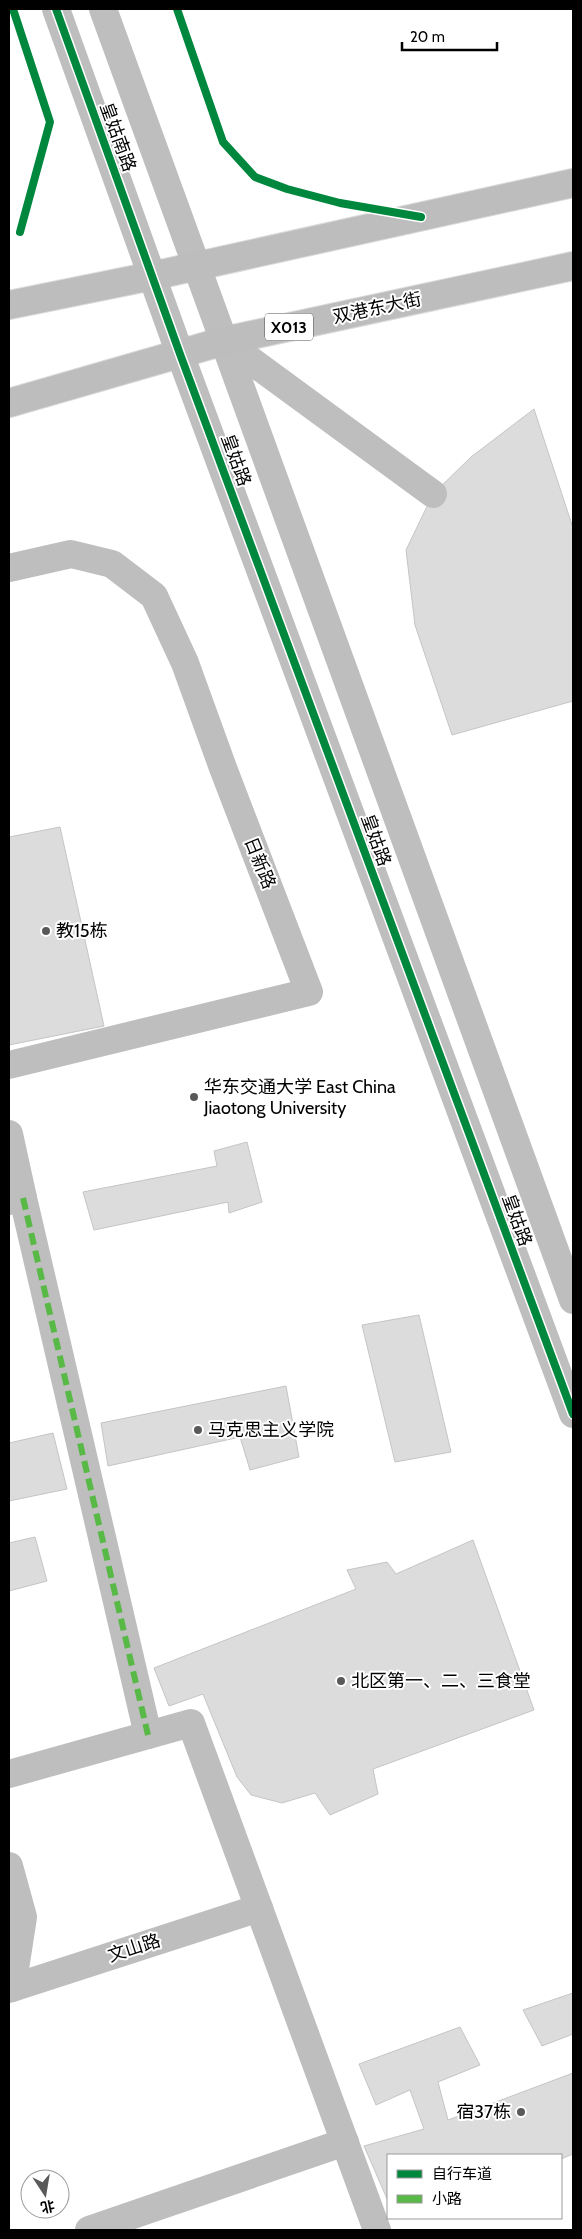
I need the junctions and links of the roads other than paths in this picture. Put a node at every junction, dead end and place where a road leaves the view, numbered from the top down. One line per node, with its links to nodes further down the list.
1 (56, 9): 6 (street, 皇姑南路)
2 (104, 9): 4 (street, 皇姑南路)
3 (565, 185): 4 (main road)
4 (196, 266): 6 (main road); 8 (street, 皇姑路)
5 (573, 266): 8 (main road, 双港东大街 / X013)
6 (152, 276): 7 (main road); 9 (street, 皇姑路)
7 (9, 304)
8 (224, 341): 9 (main road, 双港东大街 / X013); 11 (street); 16 (street, 皇姑路)
9 (180, 354): 10 (main road, 双港东大街 / X013); 17 (street, 皇姑路)
10 (9, 403)
11 (432, 494)
12 (9, 568): 13 (street, 日新路)
13 (9, 1065)
14 (9, 1134): 15 (street)
15 (16, 1200): 18 (street)
16 (573, 1300)
17 (573, 1414)
18 (148, 1735): 19 (street); 21 (street)
19 (9, 1774)
20 (9, 1866): 22 (street)
21 (259, 1908): 22 (street, 文山路); 23 (street)
22 (10, 1988)
23 (345, 2142): 24 (street); 25 (street)
24 (90, 2230)
25 (377, 2230)

